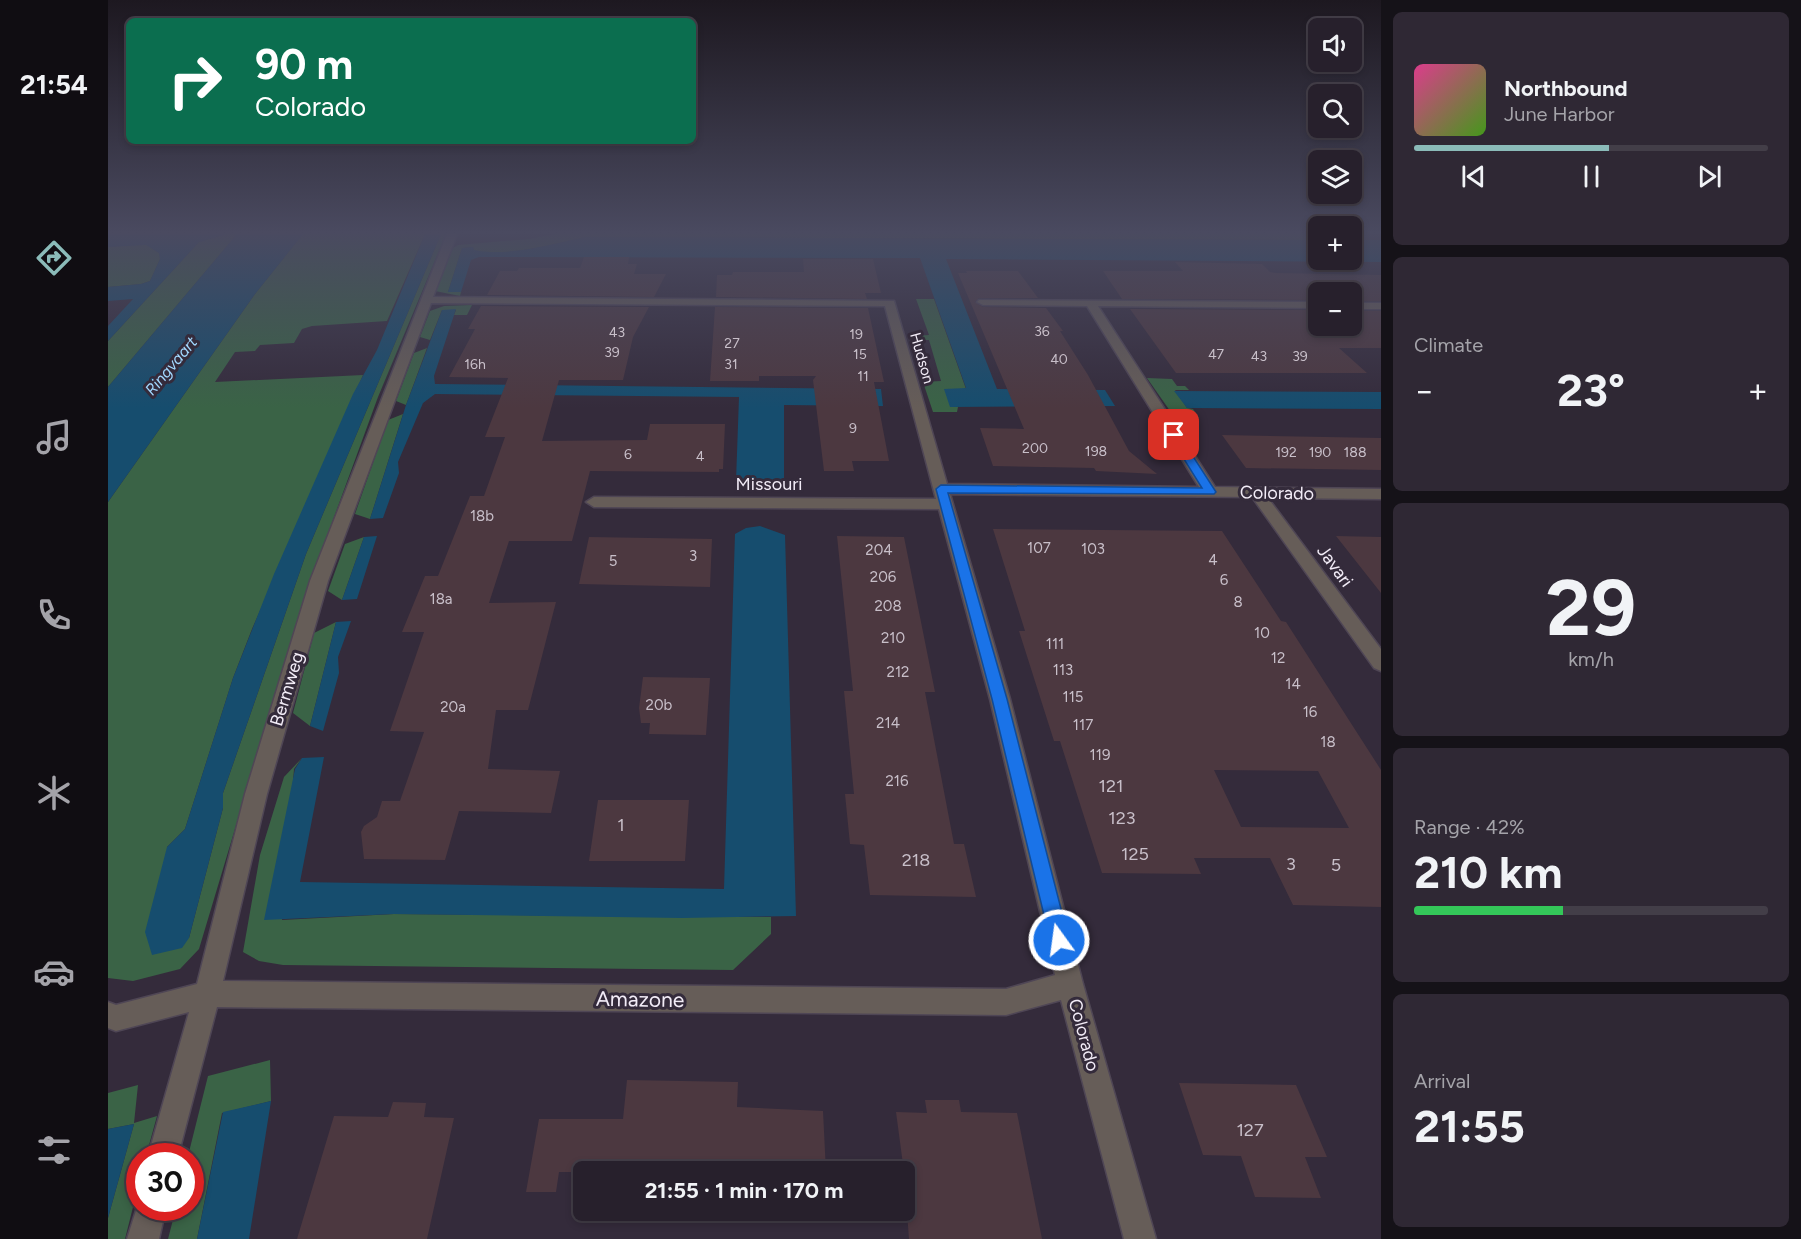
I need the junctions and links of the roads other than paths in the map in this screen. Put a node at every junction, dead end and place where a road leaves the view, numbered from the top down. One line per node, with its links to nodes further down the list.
1 (428, 292): 2 (street, Bermweg)
2 (425, 300): 11 (street, Hudson); 15 (street, Bermweg)
3 (983, 302): 4 (street)
4 (1091, 304): 5 (street); 8 (street)
5 (1308, 305)
6 (1362, 306): 7 (street)
7 (1381, 306)
8 (1210, 492): 9 (street, Colorado); 11 (street, Colorado)
9 (1257, 493): 10 (street, Colorado); 13 (street, Javari)
10 (1381, 494)
11 (943, 497): 12 (street, Missouri); 14 (street, Colorado)
12 (594, 502)
13 (1381, 663)
14 (1070, 984): 15 (street, Amazone); 20 (street, Colorado)
15 (207, 994): 16 (street, Amazone); 17 (street, Bermweg)
16 (108, 1015)
17 (167, 1143)
18 (148, 1221): 19 (street)
19 (143, 1239)
20 (1140, 1239)

